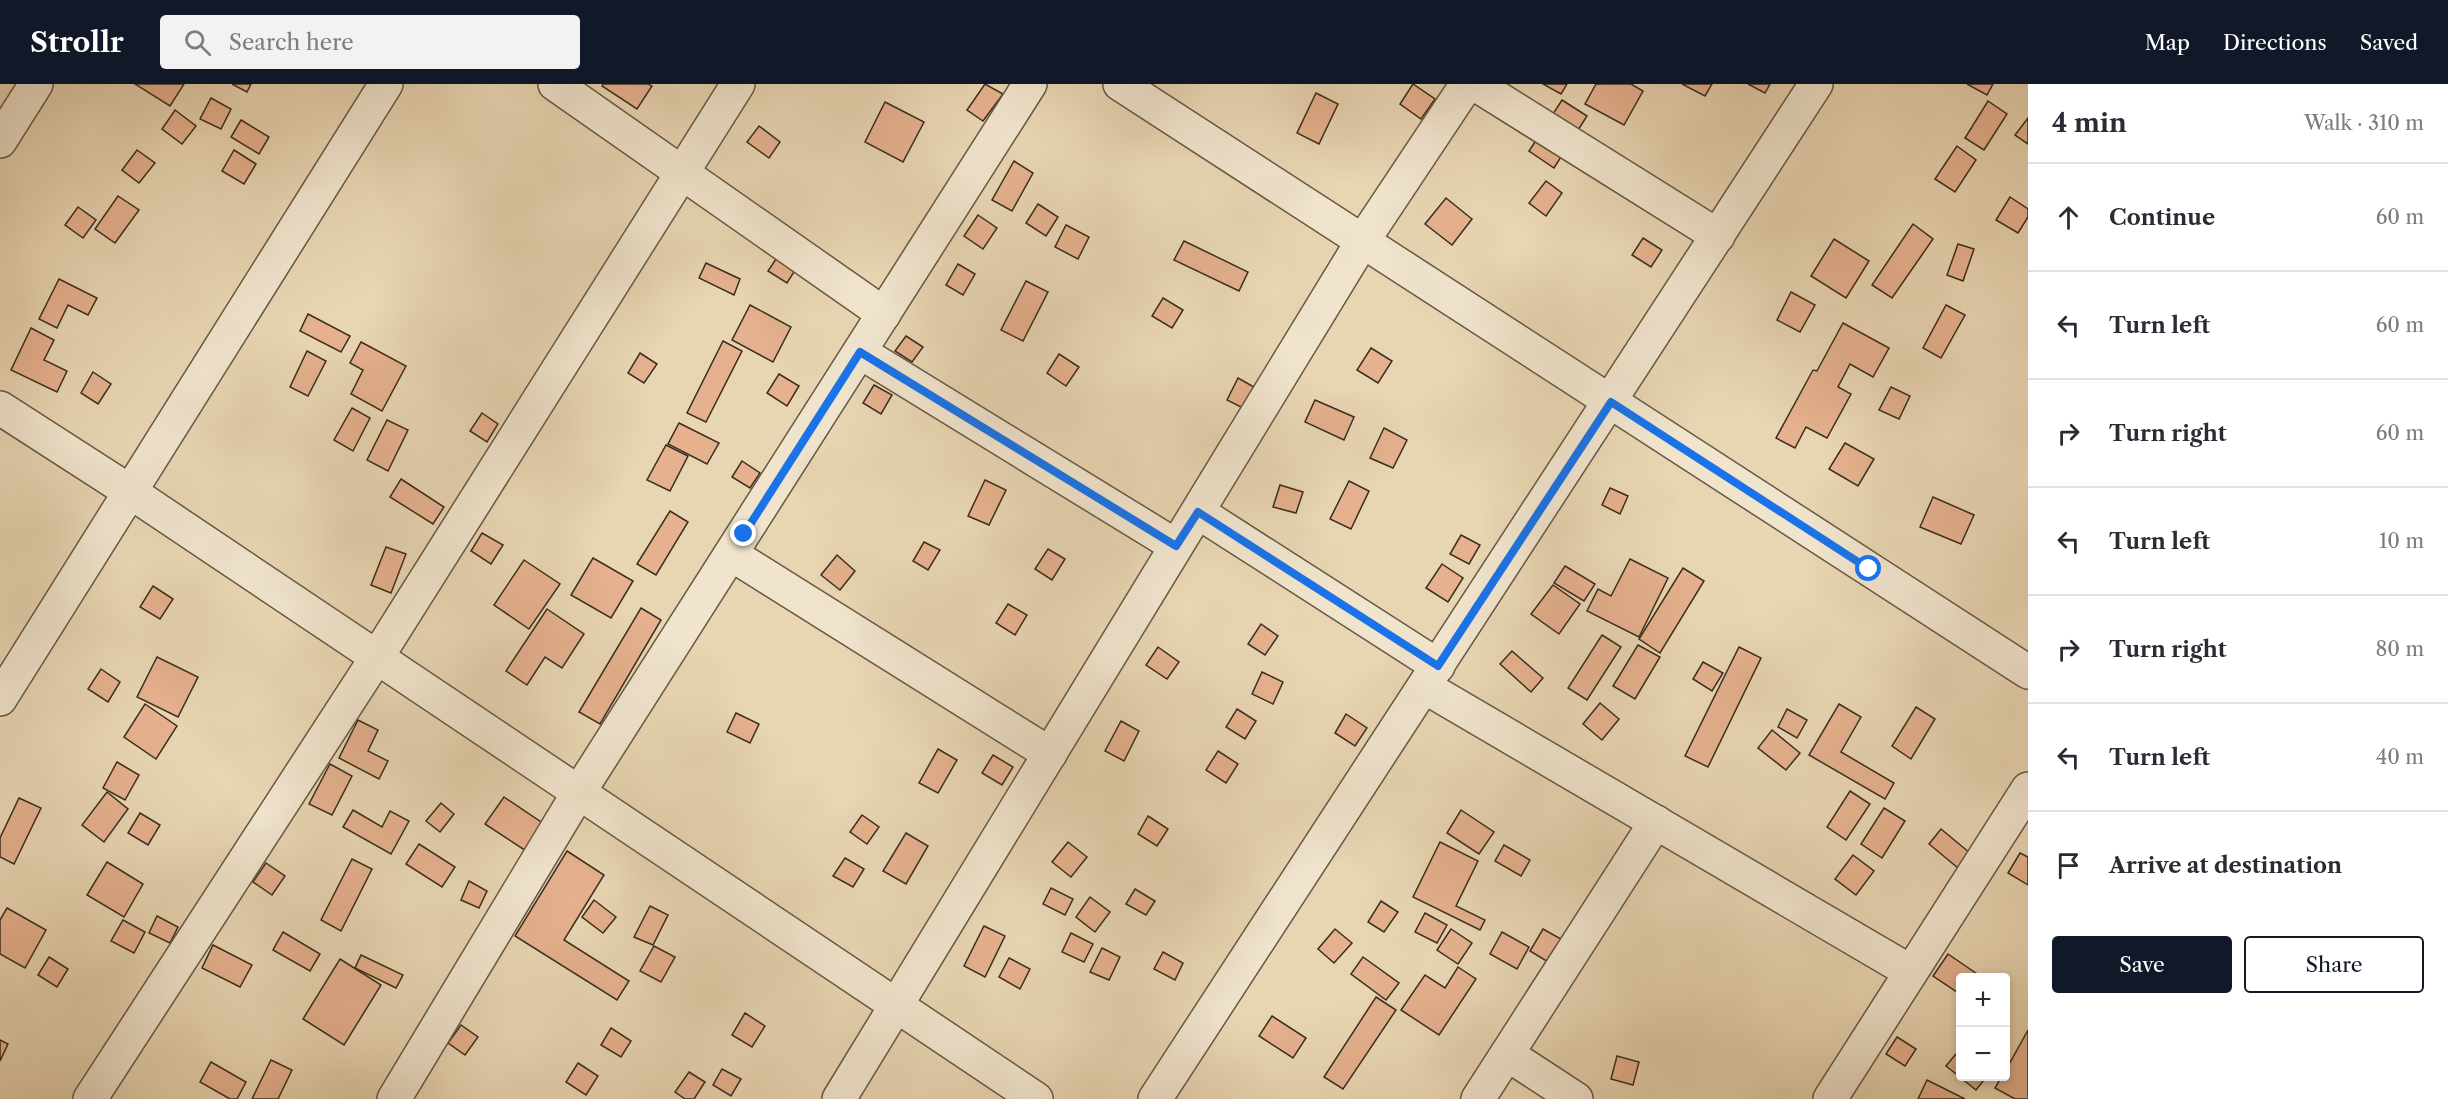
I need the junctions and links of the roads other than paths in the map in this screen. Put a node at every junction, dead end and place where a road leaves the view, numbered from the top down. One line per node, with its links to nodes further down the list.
1 (36, 84): 10 (street)
2 (386, 84): 18 (street)
3 (555, 84): 11 (street)
4 (738, 84): 11 (street)
5 (1030, 84): 14 (street)
6 (1120, 84): 13 (street)
7 (1467, 84): 13 (street)
8 (1475, 84): 12 (street)
9 (1816, 84): 12 (street)
10 (0, 141)
11 (682, 173): 14 (street); 22 (street)
12 (1718, 236): 16 (street)
13 (1362, 242): 16 (street); 19 (street)
14 (884, 314): 15 (street)
15 (860, 352): 20 (street); 21 (street)
16 (1611, 402): 23 (street); 24 (street)
17 (0, 408): 18 (street)
18 (129, 491): 22 (street); 25 (street)
19 (1198, 512): 20 (street); 24 (street)
20 (1176, 546): 26 (street)
21 (731, 554): 26 (street); 28 (street)
22 (377, 657): 28 (street); 33 (street)
23 (2028, 672)
24 (1431, 677): 29 (street); 37 (street)
25 (0, 699)
26 (1050, 754): 31 (street)
27 (2028, 789): 30 (street)
28 (579, 792): 31 (street); 34 (street)
29 (1656, 822): 30 (street); 32 (street)
30 (1911, 972): 40 (street)
31 (896, 1005): 35 (street); 36 (street)
32 (1507, 1054): 38 (street); 39 (street)
33 (90, 1099)
34 (394, 1099)
35 (839, 1099)
36 (1036, 1099)
37 (1155, 1099)
38 (1478, 1099)
39 (1576, 1099)
40 (1830, 1099)

